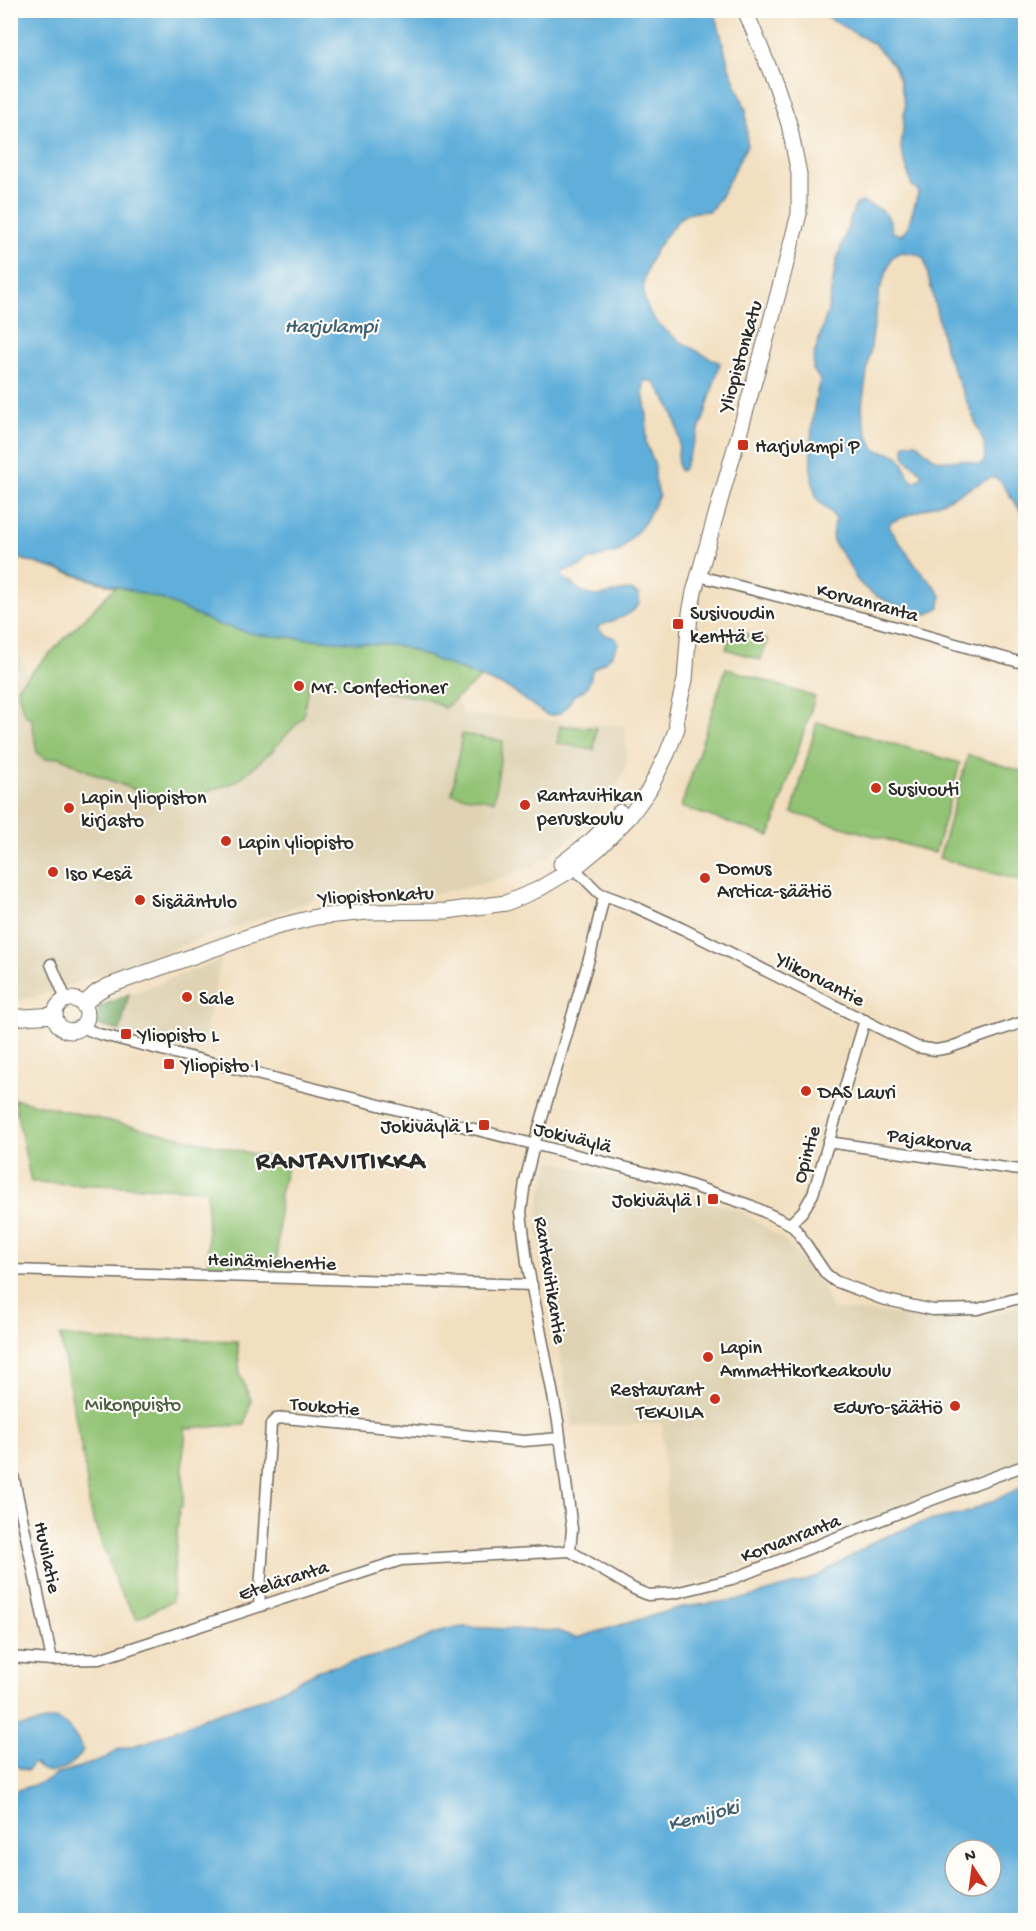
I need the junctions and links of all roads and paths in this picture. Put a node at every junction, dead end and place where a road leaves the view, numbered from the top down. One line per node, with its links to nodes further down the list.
1 (745, 10): 2 (street, Yliopistonkatu)
2 (699, 576): 3 (street, Korvanranta); 4 (street, Yliopistonkatu)
3 (1026, 664)
4 (573, 862): 5 (street); 8 (street, Yliopistonkatu)
5 (604, 896): 11 (street, Ylikorvantie); 15 (street, Rantavitikantie)
6 (51, 964): 7 (street)
7 (66, 999): 8 (street); 9 (street)
8 (83, 1005): 13 (street)
9 (54, 1015): 10 (street); 13 (street)
10 (10, 1018)
11 (865, 1020): 12 (street, Ylikorvantie); 14 (street, Opintie)
12 (1026, 1021)
13 (81, 1027): 15 (street, Jokiväylä)
14 (828, 1142): 16 (street, Pajakorva); 17 (street, Opintie)
15 (534, 1145): 17 (street, Jokiväylä); 19 (street, Rantavitikantie)
16 (1026, 1171)
17 (790, 1224): 20 (street, Jokiväylä)
18 (10, 1270): 19 (street, Heinämiehentie)
19 (532, 1285): 21 (street, Rantavitikantie)
20 (1026, 1296)
21 (560, 1438): 24 (street, Rantavitikantie); 25 (street, Toukotie)
22 (10, 1460): 27 (street, Huvilatie)
23 (1026, 1465): 24 (street, Korvanranta)
24 (570, 1551): 25 (street, Eteläranta)
25 (259, 1606): 27 (street, Eteläranta)
26 (10, 1657): 27 (street, Eteläranta)
27 (52, 1660)

